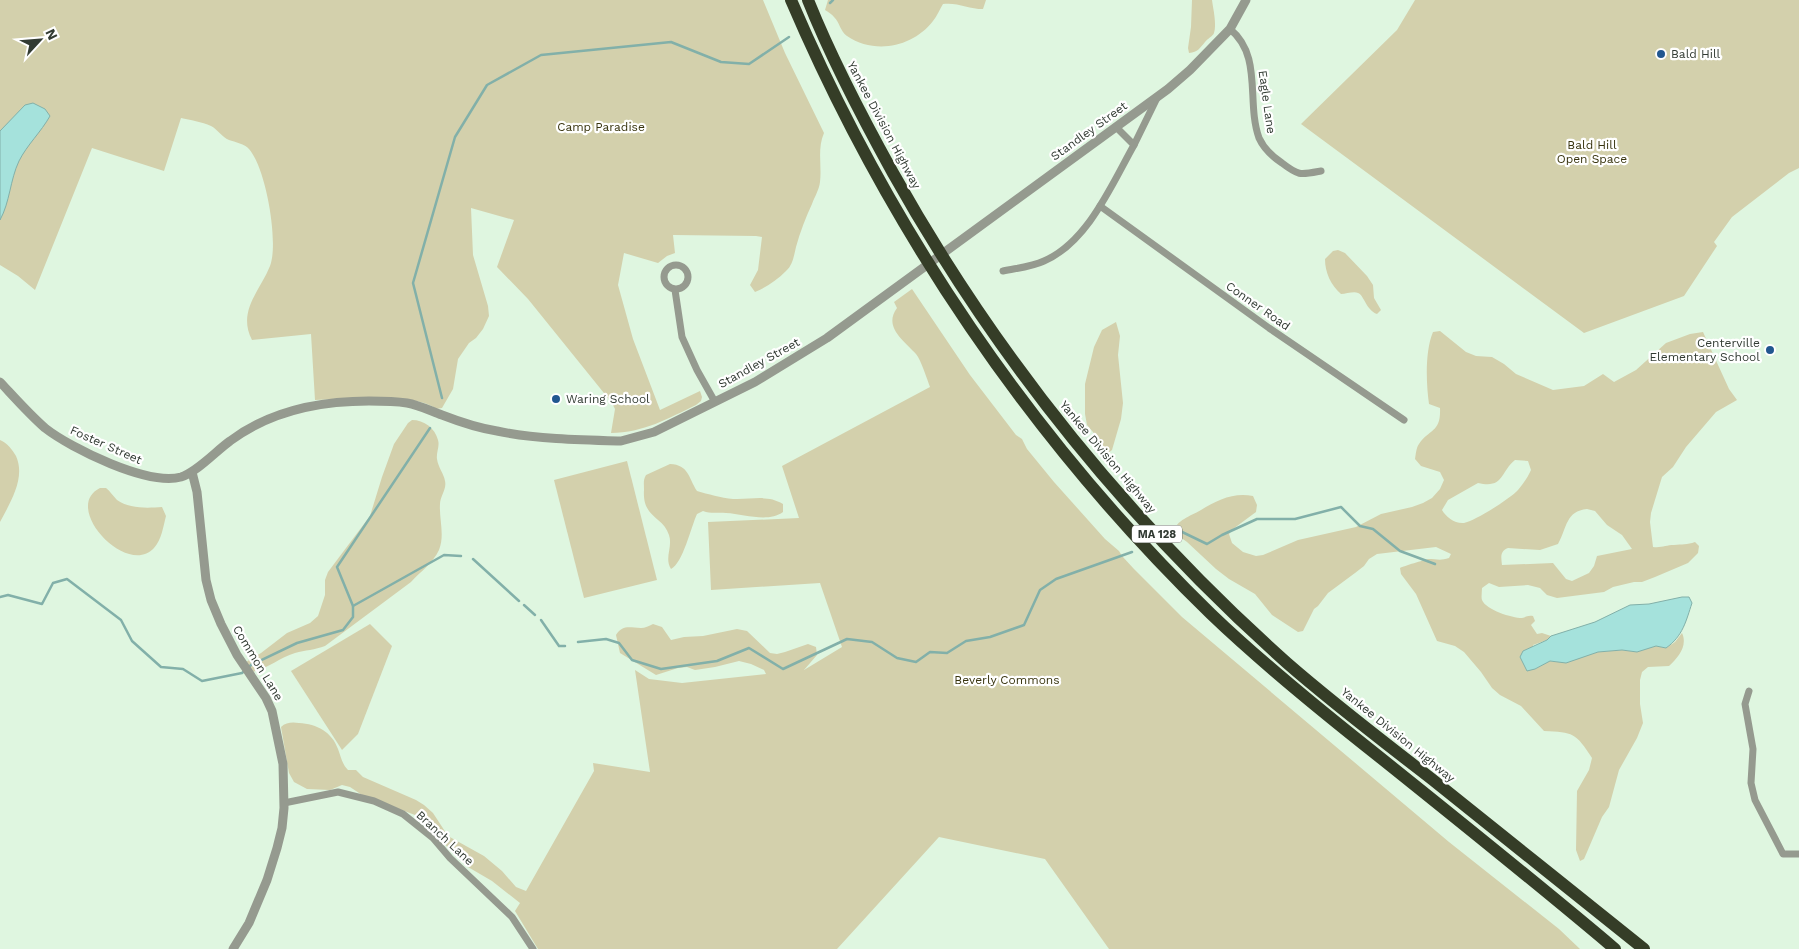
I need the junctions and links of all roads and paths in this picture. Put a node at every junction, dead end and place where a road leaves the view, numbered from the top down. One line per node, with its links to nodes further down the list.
1 (791, 0): 21 (highway, MA 128)
2 (808, 0): 22 (highway, Yankee Division Highway / MA 128)
3 (1246, 0): 4 (street, Standley Street)
4 (1230, 29): 5 (street, Standley Street); 8 (street, Eagle Lane)
5 (1158, 96): 6 (street, Standley Street); 7 (street)
6 (1116, 127): 7 (street); 13 (street, Standley Street)
7 (1134, 144): 9 (street)
8 (1321, 171)
9 (1100, 206): 10 (street); 14 (street, Conner Road)
10 (1003, 271)
11 (675, 290): 13 (street)
12 (0, 382): 15 (street, Foster Street)
13 (715, 402): 15 (street, Standley Street)
14 (1404, 420)
15 (192, 472): 17 (street, Common Lane)
16 (1749, 691): 18 (street)
17 (284, 804): 19 (street, Common Lane); 20 (street, Branch Lane)
18 (1799, 854)
19 (233, 949)
20 (533, 949)
21 (1615, 949)
22 (1644, 949)

